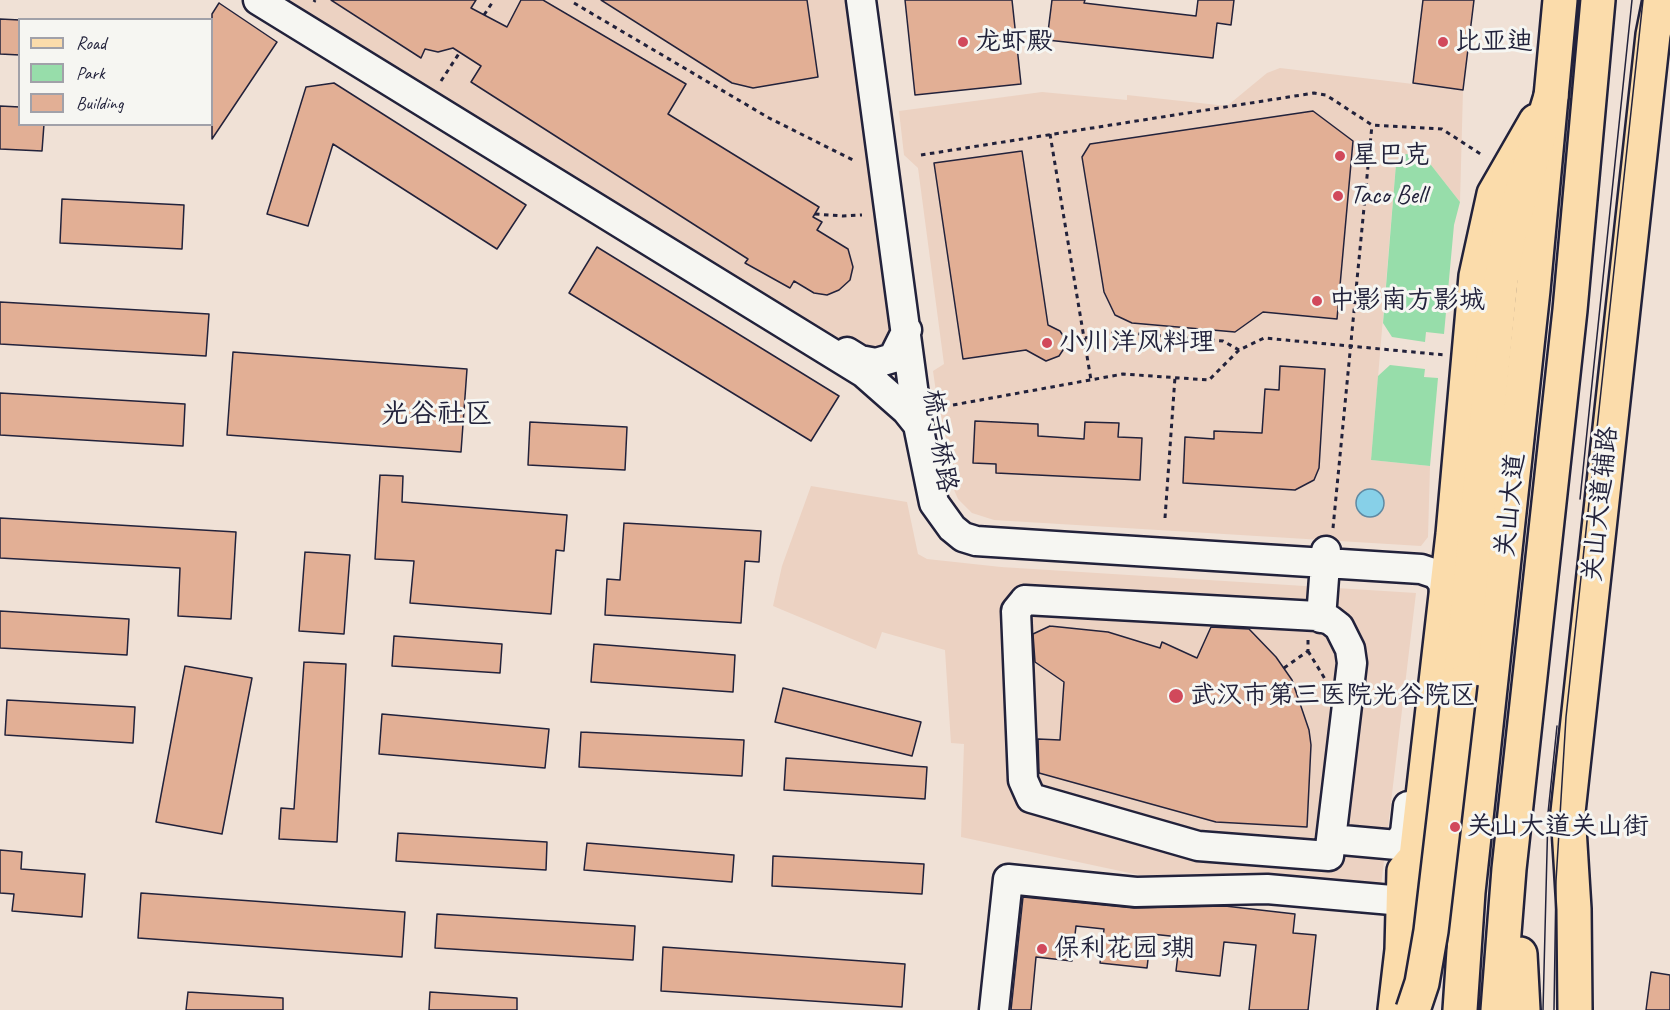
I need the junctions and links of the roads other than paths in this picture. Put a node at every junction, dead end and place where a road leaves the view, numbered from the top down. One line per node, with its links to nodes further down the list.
1 (258, 0): 10 (street)
2 (279, 0): 9 (street)
3 (861, 0): 9 (street, 梳子桥路)
4 (872, 0): 11 (street, 梳子桥路)
5 (1560, 0): 8 (main road, 关山大道)
6 (1598, 0): 16 (main road, 关山大道)
7 (1660, 0): 27 (main road, 关山大道辅路)
8 (1551, 96): 12 (main road); 15 (main road, 关山大道); 22 (main road, bridge)
9 (907, 330): 10 (street, 梳子桥路)
10 (918, 425): 11 (street, 梳子桥路)
11 (1321, 551): 12 (street); 13 (street)
12 (1443, 565): 14 (street); 17 (main road)
13 (1315, 617): 14 (street); 14 (street)
14 (1330, 848): 17 (street)
15 (1471, 863): 17 (main road); 19 (main road, 关山大道)
16 (1509, 869): 25 (main road, 关山大道); 26 (main road)
17 (1408, 876): 18 (main road); 20 (street)
18 (1401, 950): 19 (main road); 21 (main road)
19 (1464, 963): 23 (main road); 24 (main road, 关山大道)
20 (994, 1010)
21 (1395, 1010)
22 (1413, 1010)
23 (1453, 1010)
24 (1460, 1010)
25 (1498, 1010)
26 (1523, 1010)
27 (1575, 1010)

